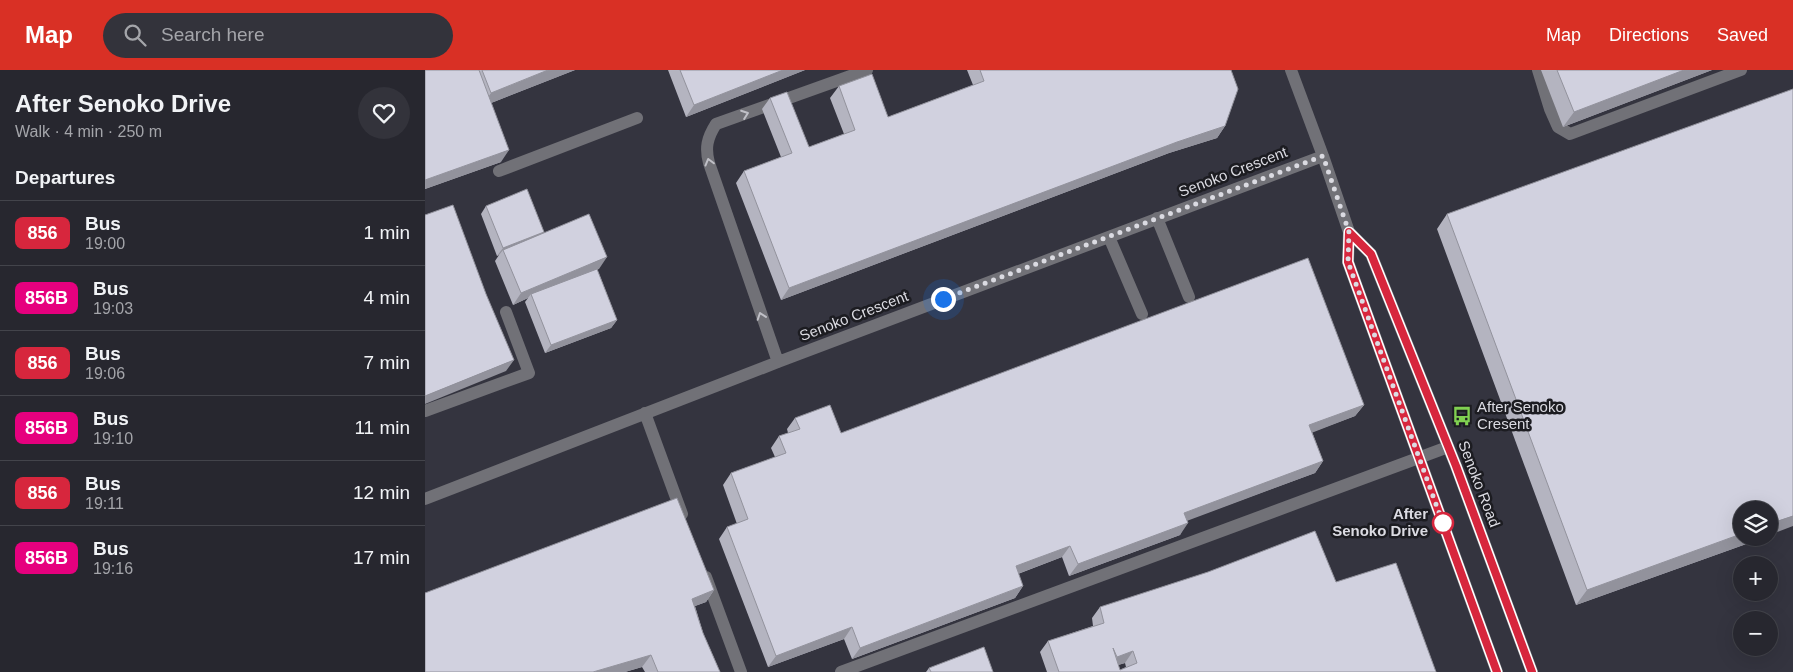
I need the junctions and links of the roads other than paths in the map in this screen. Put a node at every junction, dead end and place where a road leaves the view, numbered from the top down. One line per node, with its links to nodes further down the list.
1 (867, 70): 14 (street, one-way to 1)
2 (1291, 70): 6 (street, Senoko Road)
3 (1538, 70): 4 (street)
4 (1741, 70)
5 (637, 118): 7 (street)
6 (1323, 156): 8 (street, Senoko Crescent); 9 (street, Senoko Road)
7 (499, 171)
8 (1157, 218): 10 (street, Senoko Crescent); 11 (street)
9 (1349, 232): 17 (street, Senoko Road); 18 (street, Senoko Road)
10 (1109, 237): 13 (street); 14 (street, Senoko Crescent)
11 (1189, 297)
12 (506, 312): 15 (street)
13 (1143, 314)
14 (778, 362): 16 (street, Senoko Crescent)
15 (425, 411)
16 (645, 413): 19 (street, Senoko Crescent); 20 (street)
17 (1448, 447): 18 (street); 25 (street, Senoko Road)
18 (1419, 457): 23 (street); 24 (street, Senoko Road)
19 (425, 499)
20 (687, 527)
21 (700, 563): 22 (street)
22 (741, 672)
23 (841, 672)
24 (1497, 672)
25 (1533, 672)

